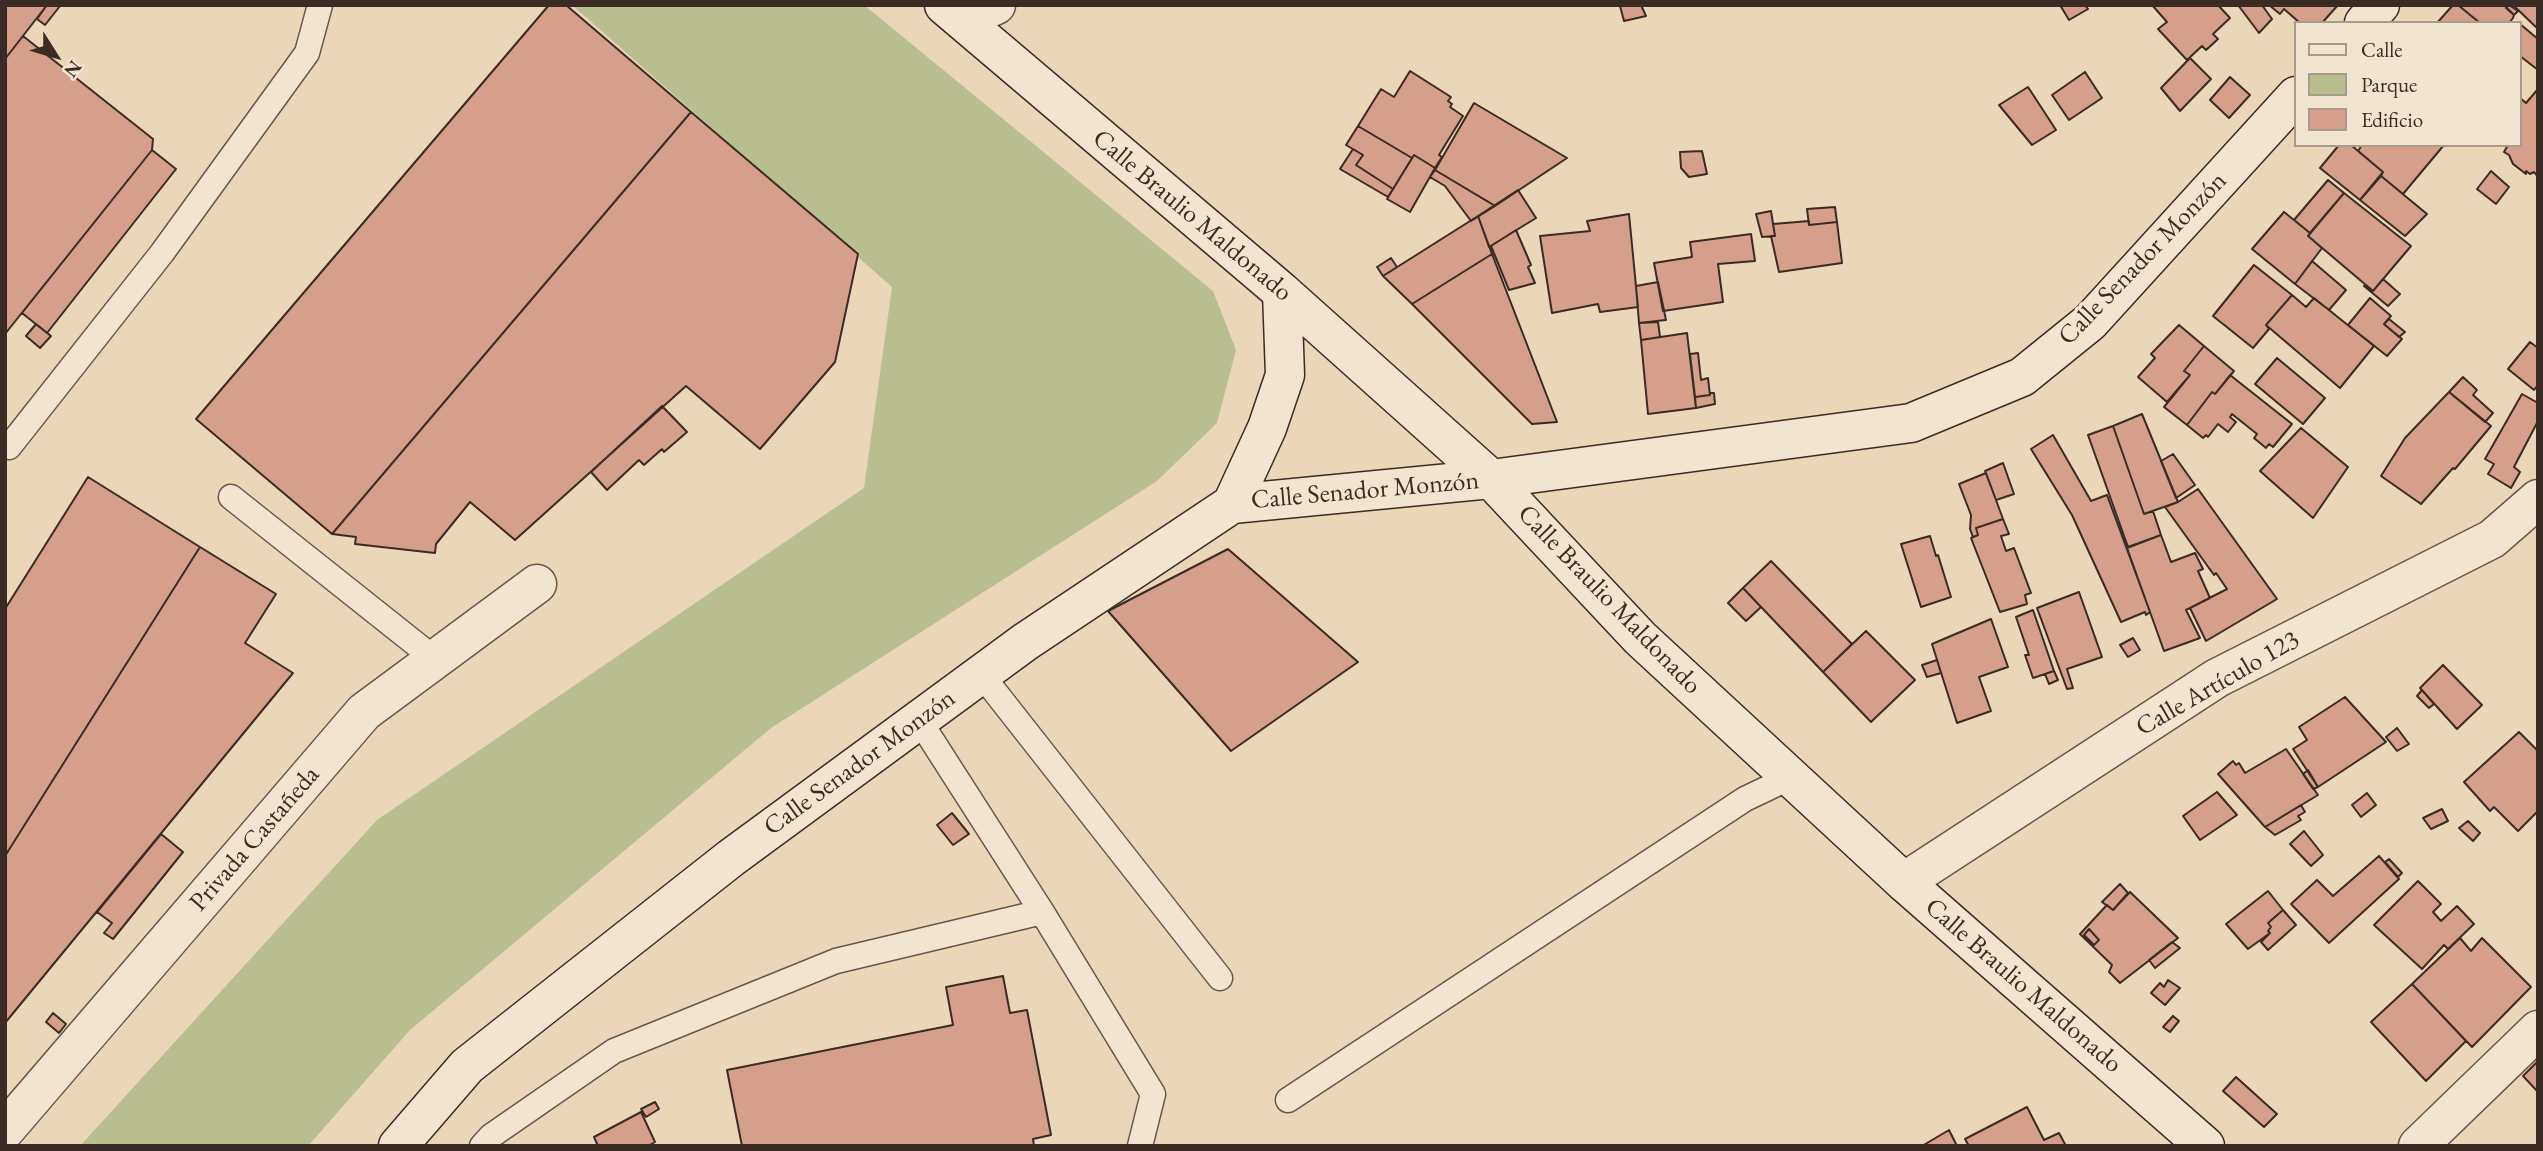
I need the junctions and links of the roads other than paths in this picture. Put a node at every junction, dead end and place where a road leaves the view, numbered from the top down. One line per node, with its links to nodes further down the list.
1 (320, 5): 7 (lane)
2 (2380, 5): 4 (street)
3 (968, 10): 6 (street, Calle Braulio Maldonado)
4 (2366, 21)
5 (2294, 98): 8 (street, Calle Senador Monzón)
6 (1282, 292): 8 (street, Calle Braulio Maldonado); 11 (street)
7 (9, 447)
8 (1491, 479): 11 (street, Calle Senador Monzón); 16 (street, Calle Braulio Maldonado)
9 (231, 497): 13 (lane)
10 (2538, 499): 17 (street, Calle Artículo 123)
11 (1232, 504): 14 (street, Calle Senador Monzón)
12 (537, 584): 13 (street, Privada Castañeda)
13 (436, 660): 22 (street, Privada Castañeda)
14 (981, 674): 15 (street, Calle Senador Monzón); 19 (lane)
15 (919, 720): 18 (lane); 23 (street, Calle Senador Monzón)
16 (1791, 777): 17 (street, Calle Braulio Maldonado); 21 (lane)
17 (1904, 882): 26 (street, Calle Braulio Maldonado)
18 (1042, 912): 24 (lane); 25 (lane)
19 (1220, 978)
20 (2538, 1030): 27 (street)
21 (1288, 1100)
22 (5, 1130)
23 (398, 1146)
24 (482, 1146)
25 (1140, 1146)
26 (2205, 1146)
27 (2418, 1146)

